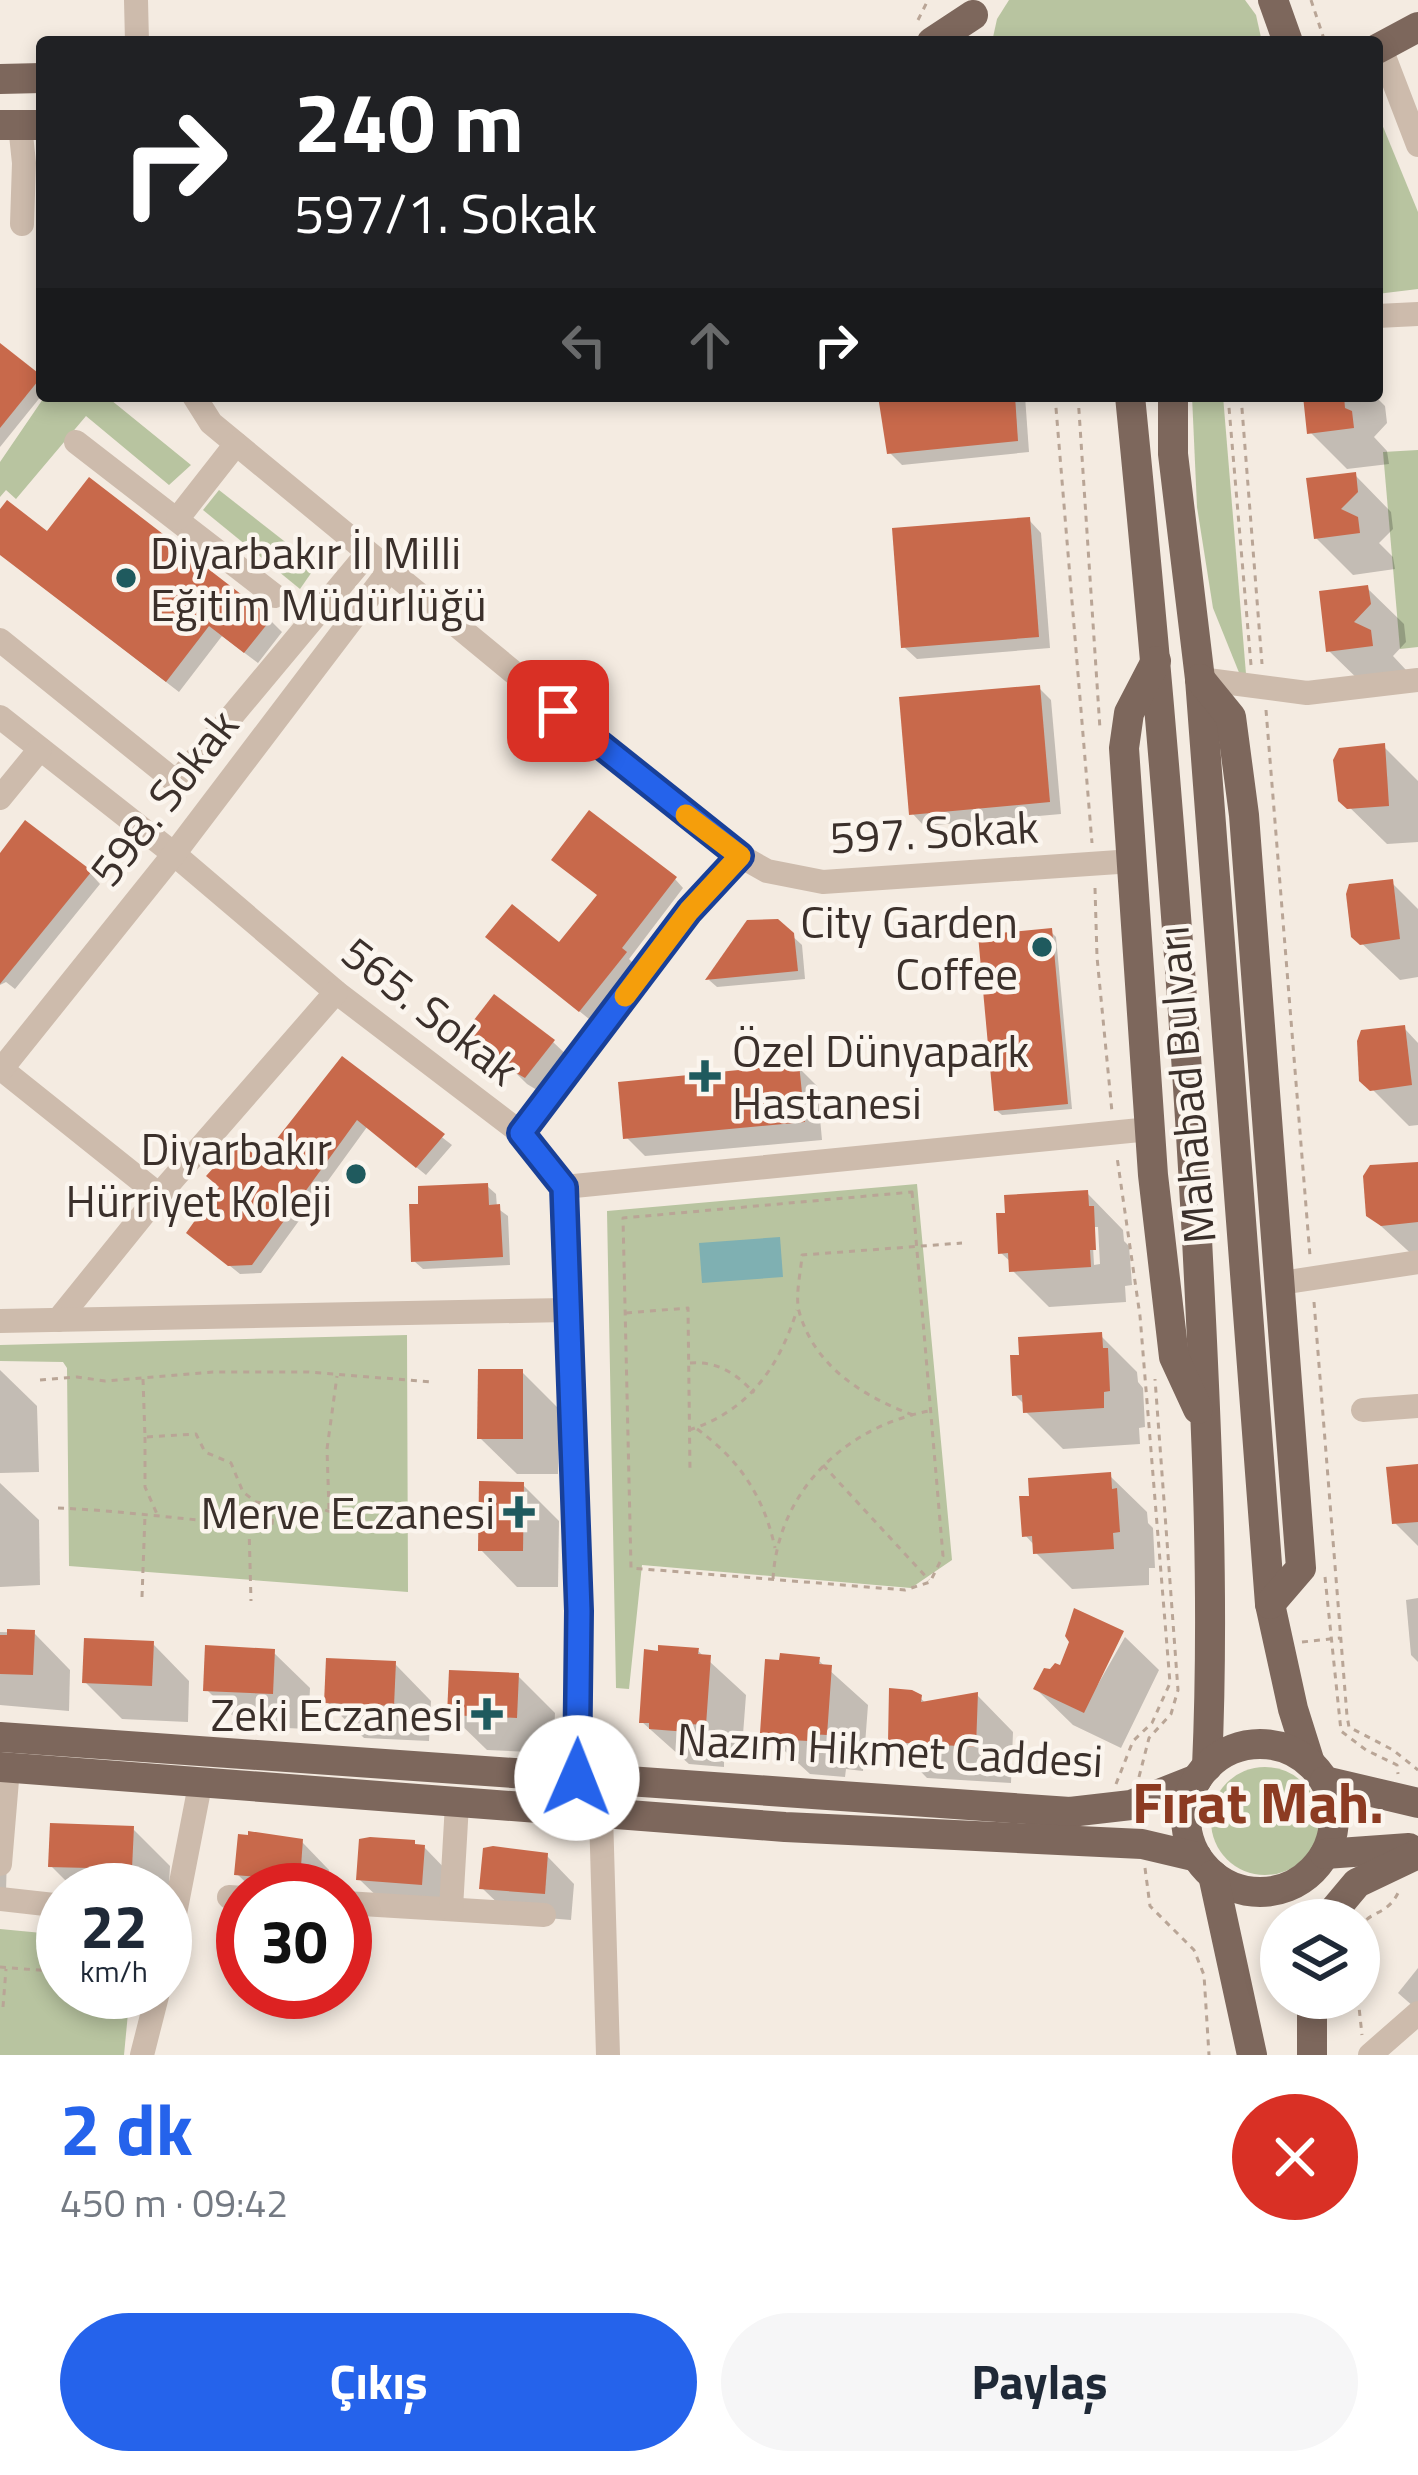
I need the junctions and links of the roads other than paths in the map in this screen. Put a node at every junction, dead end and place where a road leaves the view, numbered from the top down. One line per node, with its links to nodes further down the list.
1 (136, 0): 5 (street)
2 (1273, 0): 7 (main road)
3 (973, 19): 6 (main road)
4 (1418, 27): 8 (main road)
5 (137, 36)
6 (943, 36)
7 (1286, 36)
8 (1383, 45)
9 (1383, 57): 13 (street)
10 (36, 78): 11 (main road)
11 (0, 80)
12 (16, 130): 14 (street)
13 (1418, 145)
14 (22, 224)
15 (1418, 314): 16 (street)
16 (1383, 316)
17 (198, 402): 21 (street, 597. Sokak)
18 (1131, 402): 27 (main road, Mahabad Bulvarı)
19 (1173, 402): 28 (main road, Mahabad Bulvarı)
20 (76, 442): 22 (street)
21 (236, 444): 22 (street); 23 (street, 597. Sokak)
22 (178, 518): 25 (street)
23 (368, 554): 24 (street, 597. Sokak); 26 (street)
24 (388, 572): 33 (street, 598. Sokak); 34 (street, 597. Sokak)
25 (275, 596)
26 (0, 640)
27 (1156, 662): 35 (main road); 49 (main road, Mahabad Bulvarı)
28 (1200, 679): 29 (street); 43 (main road); 50 (main road, Mahabad Bulvarı)
29 (1418, 680)
30 (0, 717): 31 (street, 565. Sokak)
31 (40, 748): 32 (street); 33 (street, 565. Sokak)
32 (0, 798)
33 (174, 854): 36 (street, 565. Sokak); 37 (street, 598. Sokak)
34 (740, 856): 35 (street, 597. Sokak); 39 (street)
35 (1133, 861): 38 (main road)
36 (336, 992): 39 (street, 565. Sokak); 41 (street)
37 (0, 1069): 41 (street)
38 (1150, 1129): 40 (street); 49 (main road)
39 (521, 1133): 40 (street, 565. Sokak)
40 (564, 1187): 44 (street)
41 (159, 1195): 45 (street)
42 (1418, 1262): 43 (street)
43 (1297, 1280): 50 (main road)
44 (566, 1310): 45 (street); 55 (street)
45 (58, 1320): 46 (street)
46 (0, 1322)
47 (1418, 1406): 48 (street)
48 (1363, 1410)
49 (1207, 1428): 54 (main road, Mahabad Bulvarı)
50 (1270, 1604): 53 (main road, Mahabad Bulvarı)
51 (0, 1737): 55 (main road, Nazım Hikmet Caddesi)
52 (4, 1768): 56 (main road, Nazım Hikmet Caddesi); 63 (street)
53 (1318, 1772): 54 (main road); 57 (main road); 61 (main road)
54 (1202, 1773): 55 (main road, Nazım Hikmet Caddesi); 64 (main road)
55 (577, 1778)
56 (200, 1785): 58 (main road, Nazım Hikmet Caddesi); 62 (street)
57 (1411, 1802)
58 (458, 1804): 59 (main road, Nazım Hikmet Caddesi); 70 (street)
59 (601, 1814): 64 (main road, Nazım Hikmet Caddesi); 78 (street)
60 (1412, 1854): 61 (main road); 67 (main road)
61 (1319, 1862): 64 (main road); 66 (main road)
62 (185, 1863)
63 (0, 1864)
64 (1205, 1866): 76 (main road)
65 (0, 1899): 68 (street)
66 (1315, 1899)
67 (1344, 1899)
68 (36, 1903)
69 (372, 1904): 70 (street)
70 (451, 1907): 71 (street)
71 (544, 1915)
72 (1418, 2013): 75 (street)
73 (151, 2019): 77 (street)
74 (1312, 2019): 79 (main road)
75 (1366, 2046)
76 (1245, 2054)
77 (142, 2055)
78 (608, 2055)
79 (1312, 2055)

